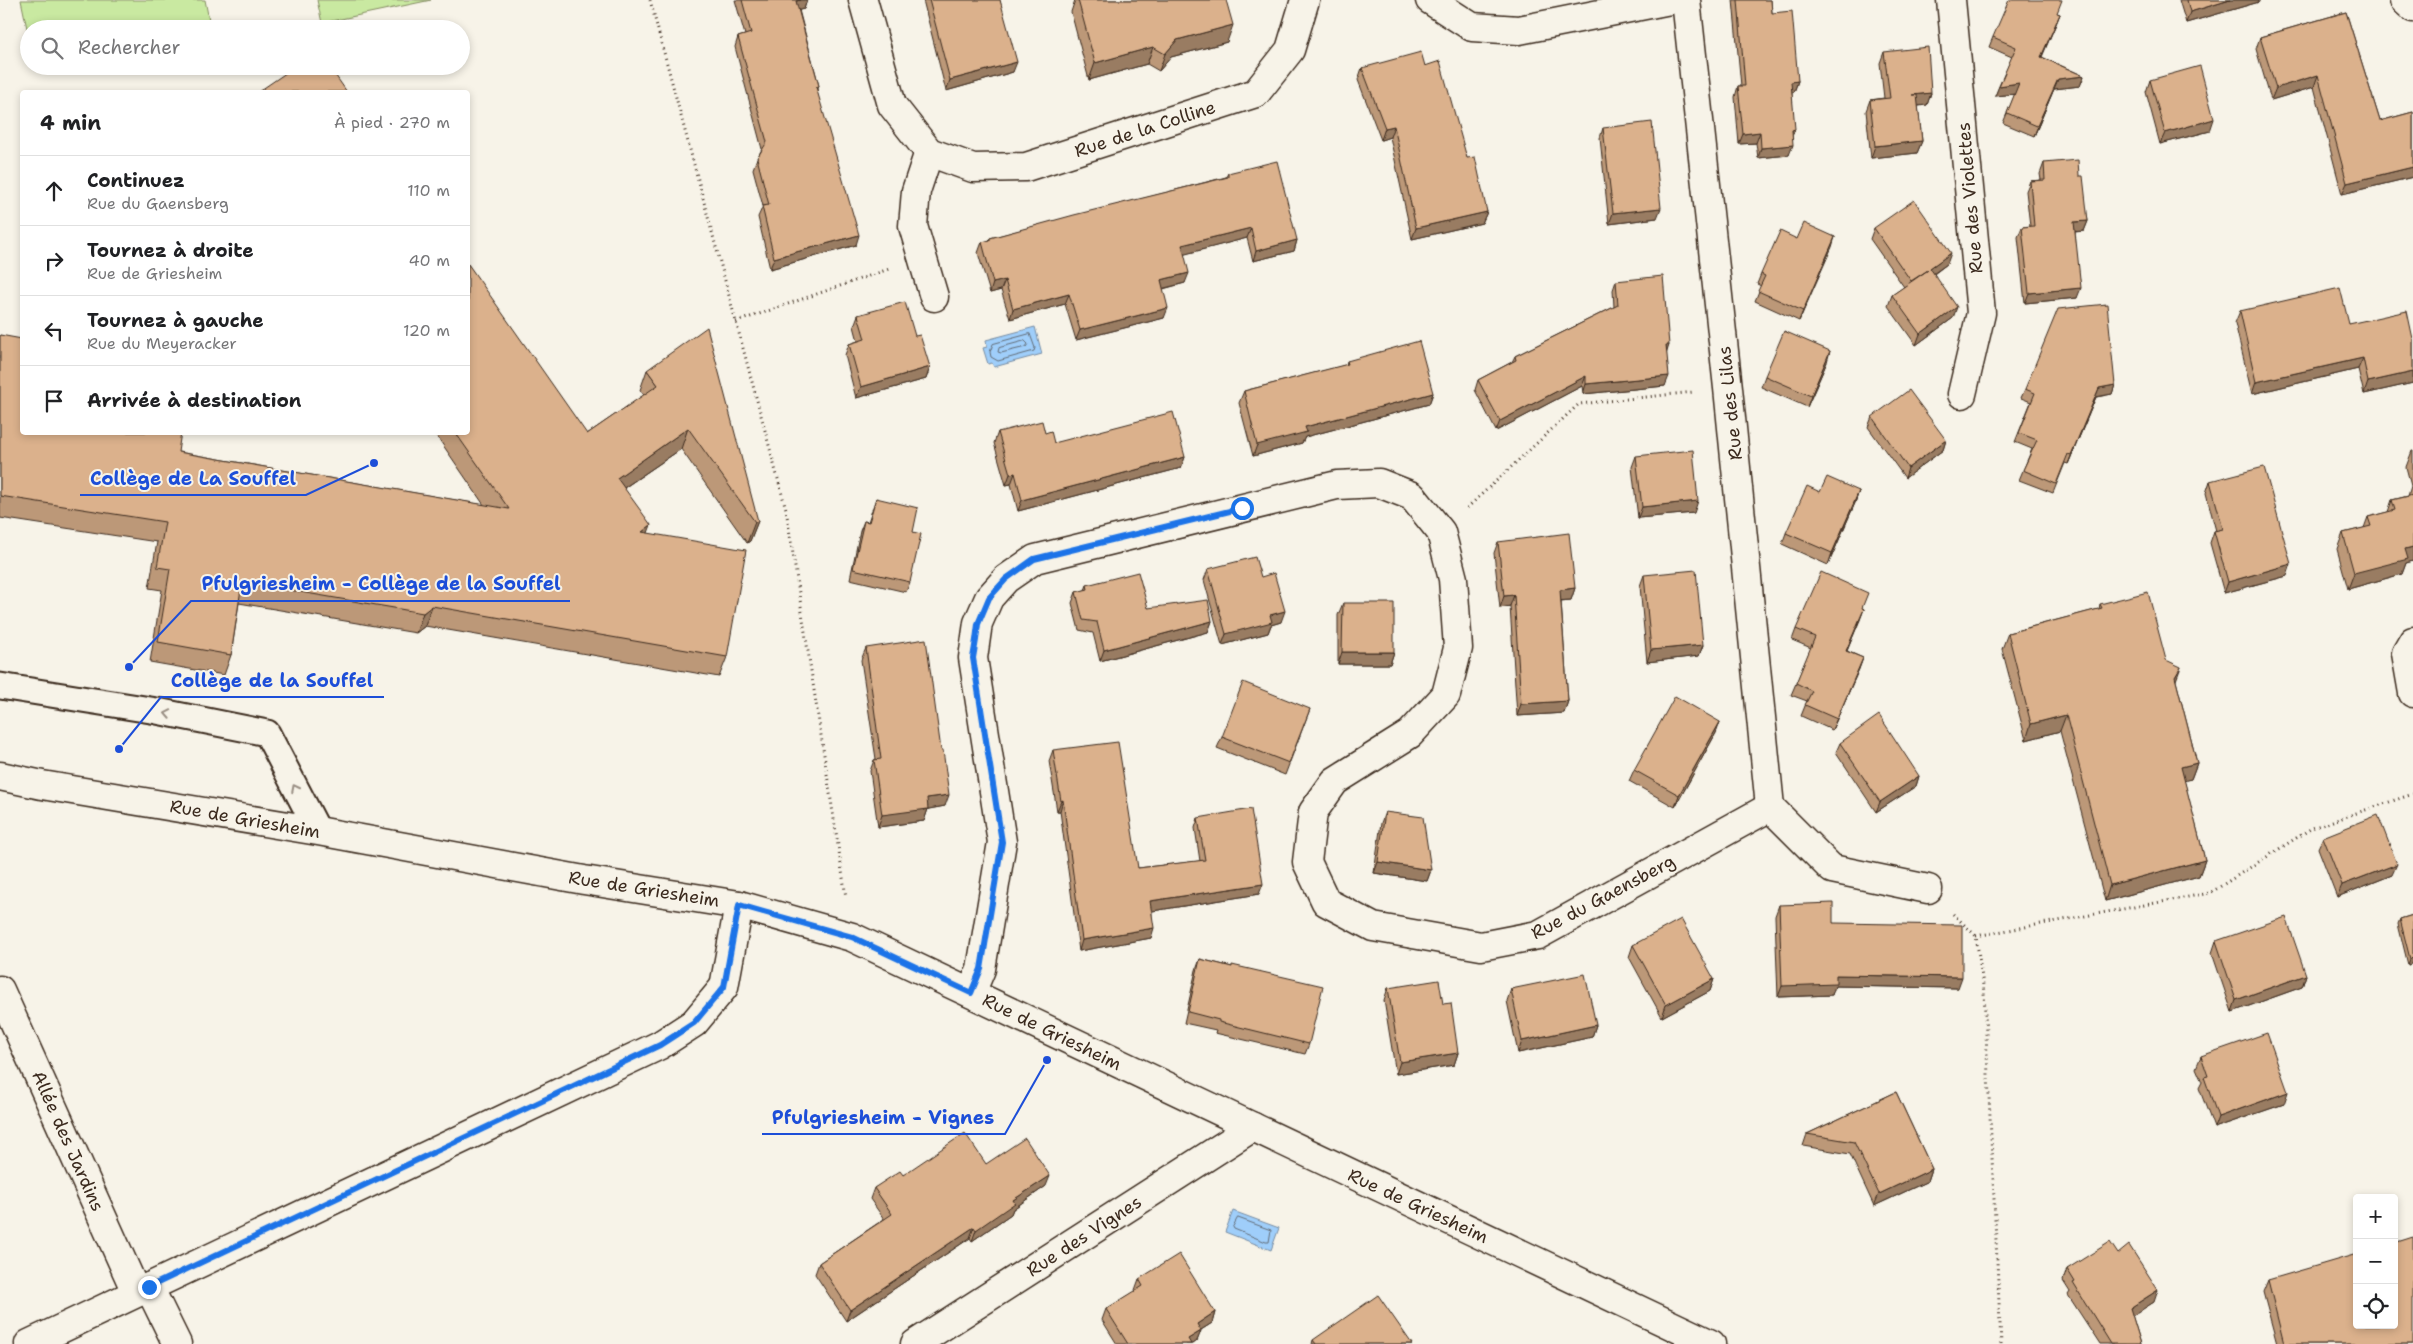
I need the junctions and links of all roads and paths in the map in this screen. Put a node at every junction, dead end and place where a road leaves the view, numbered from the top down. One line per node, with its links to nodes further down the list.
1 (650, 0): 13 (path)
2 (863, 0): 10 (street)
3 (1305, 0): 10 (street, Rue de la Colline)
4 (1430, 0): 5 (street)
5 (1670, 0)
6 (1686, 0): 14 (street, Rue des Lilas)
7 (1951, 0): 15 (street, Rue des Violettes)
8 (2404, 0): 9 (street)
9 (2413, 8)
10 (929, 152): 11 (street)
11 (923, 257): 12 (street); 13 (path)
12 (934, 297)
13 (736, 322): 26 (path)
14 (1728, 388): 16 (path); 22 (street, Rue des Lilas)
15 (1962, 394)
16 (1440, 532): 22 (street, Rue du Gaensberg); 28 (street, Rue du Gaensberg)
17 (2413, 640): 19 (street)
18 (0, 686): 23 (lane, one-way to 18)
19 (2413, 693)
20 (0, 776): 23 (street, Rue de Griesheim)
21 (2413, 794): 35 (path)
22 (1770, 807): 24 (street)
23 (318, 831): 25 (street, Rue de Griesheim)
24 (1928, 889)
25 (739, 905): 26 (street, Rue de Griesheim); 30 (street)
26 (852, 937): 28 (street, Rue de Griesheim)
27 (0, 990): 30 (street, Allée des Jardins)
28 (971, 993): 29 (street, Rue de Griesheim)
29 (1253, 1127): 33 (street, Rue des Vignes); 34 (street, Rue de Griesheim)
30 (143, 1290): 31 (street); 32 (street, Allée des Jardins)
31 (29, 1344)
32 (177, 1344)
33 (915, 1344)
34 (1712, 1344)
35 (2001, 1344)

